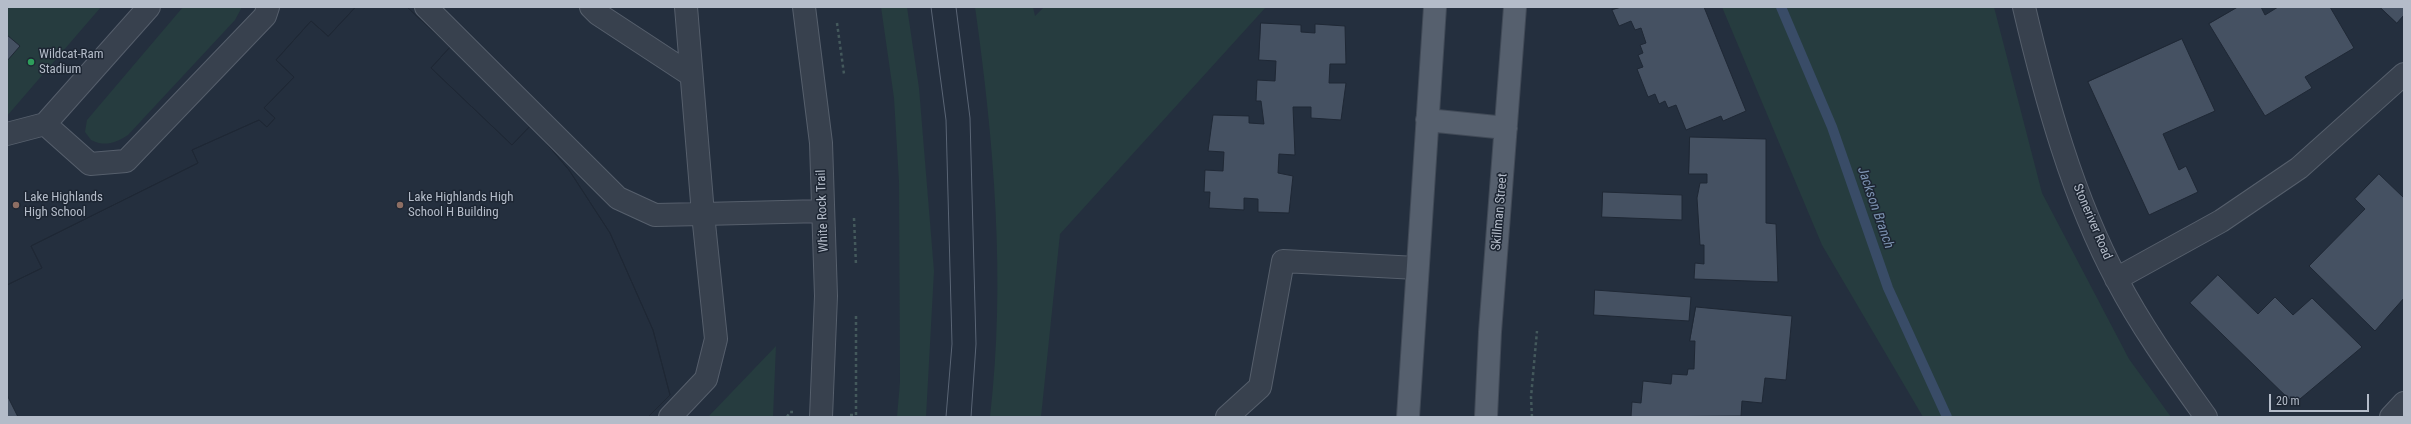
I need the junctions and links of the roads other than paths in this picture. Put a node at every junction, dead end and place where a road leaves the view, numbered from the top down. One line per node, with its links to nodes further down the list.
1 (149, 7): 13 (street)
2 (268, 7): 13 (street)
3 (426, 7): 17 (street)
4 (591, 7): 11 (street)
5 (686, 7): 11 (street)
6 (804, 7): 16 (street, White Rock Trail)
7 (1435, 7): 12 (main road)
8 (1515, 7): 14 (main road, Skillman Street)
9 (2024, 7): 19 (street, Stoneriver Road)
10 (2404, 74): 19 (street)
11 (692, 75): 17 (street)
12 (1427, 120): 14 (main road); 18 (main road)
13 (45, 124): 15 (street)
14 (1506, 128): 25 (main road, Skillman Street)
15 (7, 134)
16 (823, 211): 17 (street); 22 (street, White Rock Trail)
17 (703, 214): 21 (street)
18 (1417, 268): 23 (street); 24 (main road)
19 (2116, 279): 26 (street, Stoneriver Road)
20 (2404, 403): 27 (street)
21 (670, 417)
22 (821, 417)
23 (1228, 417)
24 (1408, 417)
25 (1486, 417)
26 (2206, 417)
27 (2390, 417)

